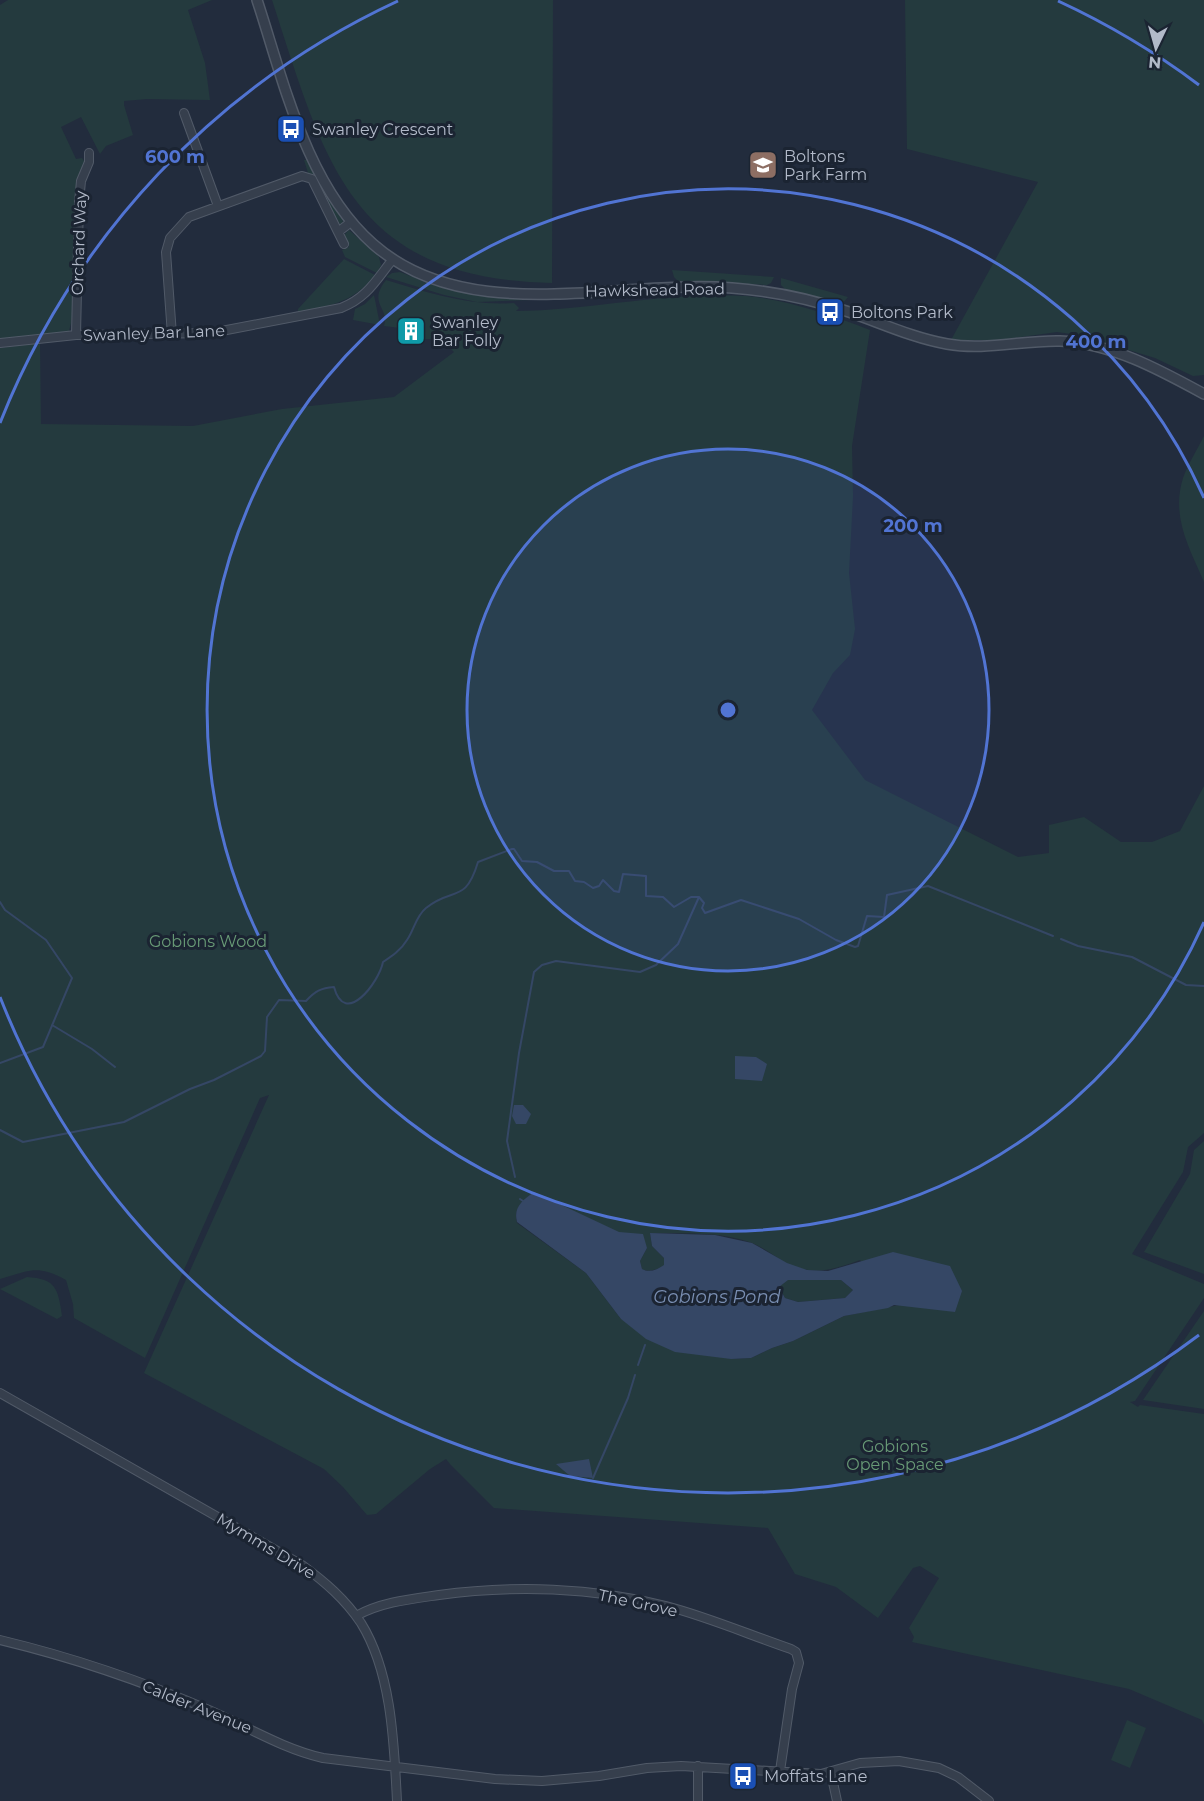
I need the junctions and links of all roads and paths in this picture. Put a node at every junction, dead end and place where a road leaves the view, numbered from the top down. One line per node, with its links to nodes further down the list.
1 (257, 0): 5 (street, Hawkshead Road)
2 (184, 113): 4 (street)
3 (89, 153): 9 (street, Orchard Way)
4 (218, 206): 6 (street); 10 (street)
5 (351, 222): 6 (street); 8 (street, Hawkshead Road)
6 (338, 232): 7 (street)
7 (344, 244)
8 (393, 259): 10 (street, Swanley Bar Lane); 12 (street, Hawkshead Road)
9 (76, 335): 10 (street, Swanley Bar Lane); 11 (street, Swanley Bar Lane)
10 (172, 335)
11 (0, 343)
12 (1204, 394)
13 (0, 1393): 14 (street, Mymms Drive)
14 (356, 1616): 16 (street, Mymms Drive); 18 (street, The Grove)
15 (0, 1640): 16 (street, Calder Avenue)
16 (395, 1766): 17 (street); 20 (street, Mymms Drive)
17 (698, 1766): 18 (street); 21 (street)
18 (780, 1771): 19 (street)
19 (831, 1773): 22 (street); 23 (street)
20 (398, 1801)
21 (698, 1801)
22 (837, 1801)
23 (989, 1801)

